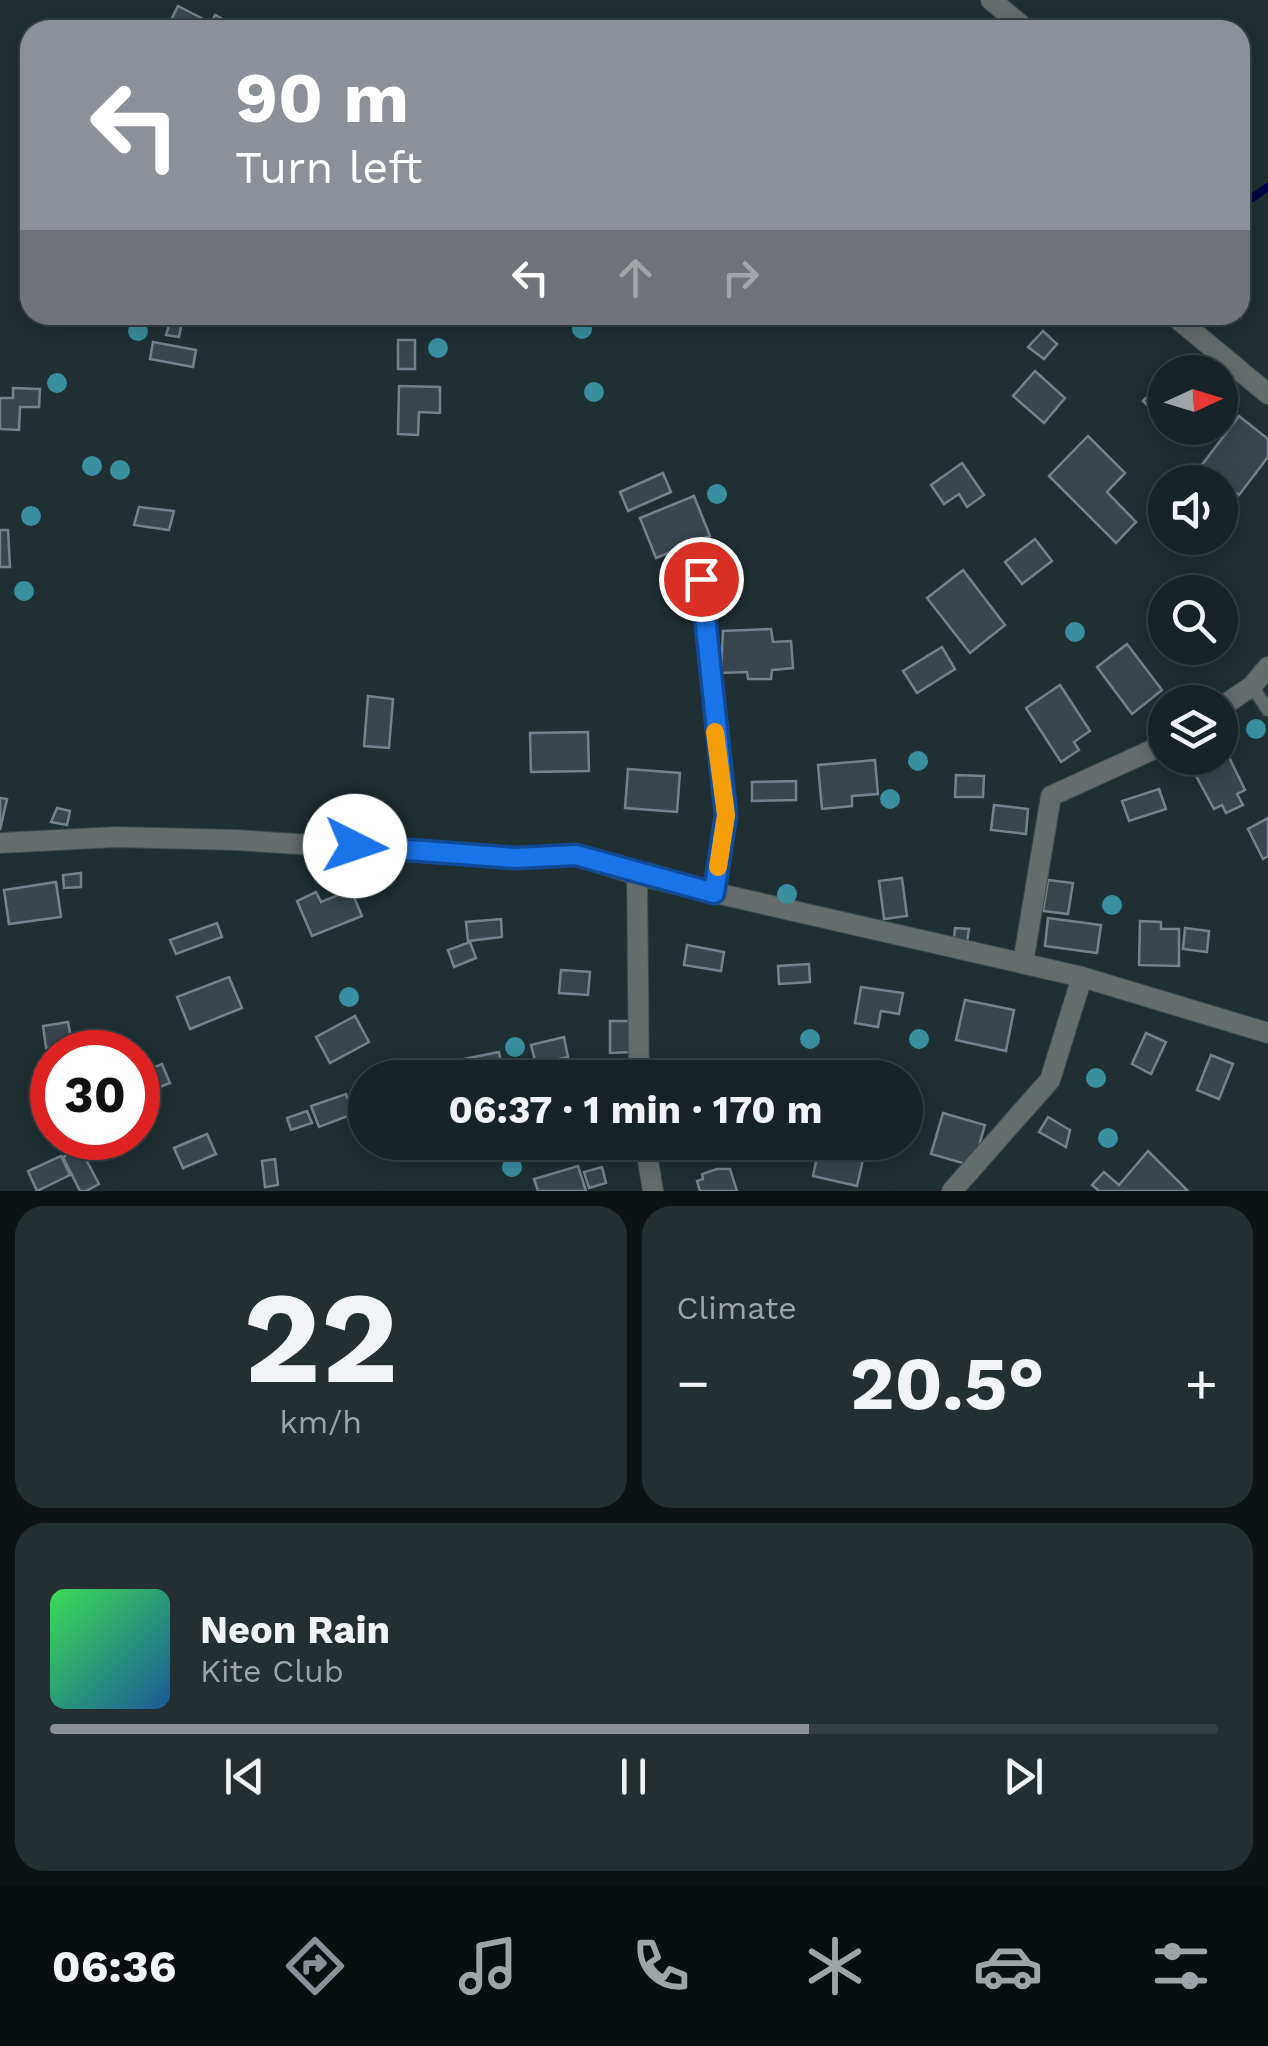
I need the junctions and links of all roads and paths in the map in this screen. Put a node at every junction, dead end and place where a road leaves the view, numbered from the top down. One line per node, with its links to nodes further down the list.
1 (990, 0): 2 (street)
2 (1015, 20)
3 (1185, 325): 4 (street)
4 (1268, 394)
5 (701, 579): 13 (street)
6 (1268, 667): 7 (street)
7 (1252, 686): 8 (street); 9 (lane)
8 (1238, 696)
9 (1268, 710)
10 (1148, 752): 14 (street)
11 (0, 843): 12 (street)
12 (637, 875): 13 (street); 17 (street)
13 (714, 893): 14 (street)
14 (1024, 963): 15 (street)
15 (1082, 977): 16 (street); 20 (street)
16 (1268, 1033)
17 (639, 1060)
18 (649, 1160): 19 (street)
19 (653, 1191)
20 (952, 1191)

